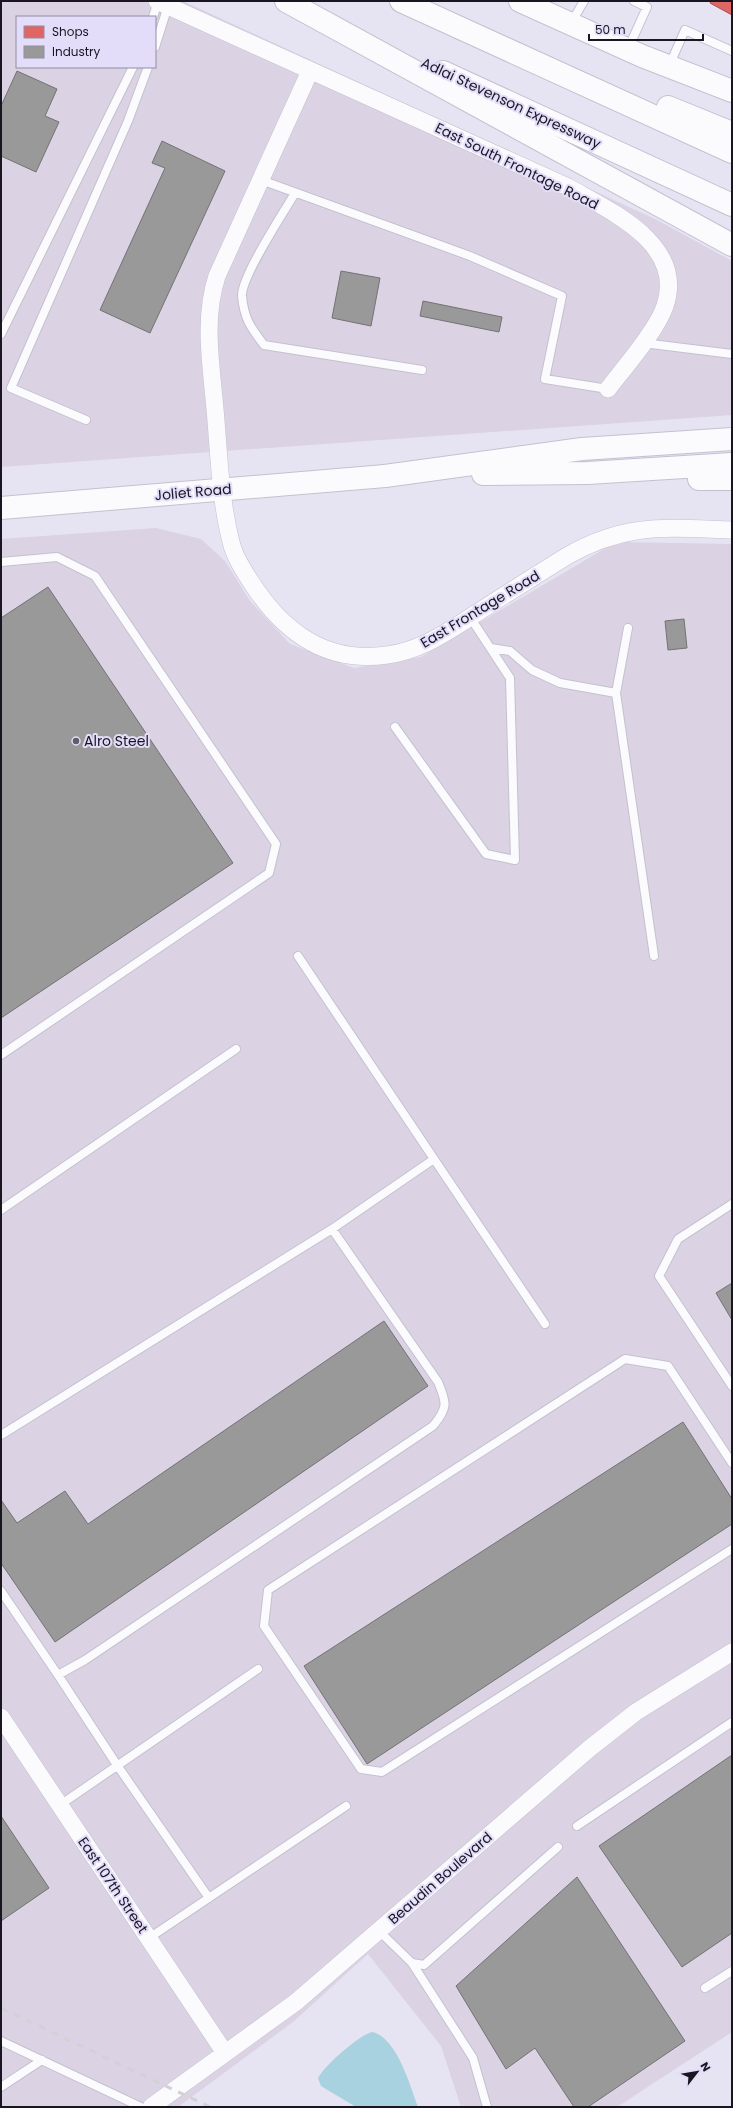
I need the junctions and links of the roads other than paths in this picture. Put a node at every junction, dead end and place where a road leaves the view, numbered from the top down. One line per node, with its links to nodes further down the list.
1 (286, 1): 24 (main road)
2 (289, 1): 23 (main road, Adlai Stevenson Expressway)
3 (401, 1): 20 (main road)
4 (407, 1): 19 (main road)
5 (520, 1): 10 (main road)
6 (584, 1): 10 (lane)
7 (634, 1): 12 (lane)
8 (161, 3): 9 (lane); 11 (lane); 17 (street, East South Frontage Road)
9 (154, 16)
10 (570, 24): 12 (main road)
11 (156, 40)
12 (628, 50): 14 (main road)
13 (732, 51): 14 (lane)
14 (668, 66): 18 (main road)
15 (133, 68): 25 (lane)
16 (148, 68): 30 (lane)
17 (310, 72): 21 (street); 26 (street, East South Frontage Road)
18 (732, 91)
19 (732, 133)
20 (732, 152)
21 (260, 180): 22 (lane); 36 (street)
22 (295, 193): 28 (lane); 29 (lane)
23 (732, 205)
24 (732, 245)
25 (1, 334)
26 (642, 342): 27 (lane); 29 (street, East South Frontage Road)
27 (732, 354)
28 (422, 370)
29 (608, 389)
30 (86, 420)
31 (732, 438): 34 (main road)
32 (732, 464): 33 (main road)
33 (464, 475): 34 (main road); 35 (main road)
34 (386, 476): 36 (main road, Joliet Road)
35 (732, 479)
36 (222, 490): 37 (main road, Joliet Road); 40 (street, East Frontage Road)
37 (1, 508)
38 (732, 530): 40 (street, East Frontage Road)
39 (1, 562): 48 (lane)
40 (470, 617): 42 (lane)
41 (628, 628): 43 (lane)
42 (491, 648): 43 (lane); 44 (lane)
43 (616, 693): 46 (lane)
44 (396, 727)
45 (298, 956): 49 (lane)
46 (654, 956)
47 (236, 1048): 51 (lane)
48 (1, 1054)
49 (434, 1159): 52 (lane); 53 (lane)
50 (732, 1204): 54 (lane)
51 (1, 1210)
52 (332, 1229): 55 (lane); 61 (lane)
53 (545, 1324)
54 (732, 1386)
55 (1, 1435)
56 (732, 1463): 57 (lane)
57 (732, 1549)
58 (1, 1591): 61 (lane)
59 (732, 1652): 70 (street, Beaudin Boulevard)
60 (258, 1669): 64 (lane)
61 (58, 1675): 64 (lane)
62 (1, 1717): 65 (street, East 107th Street)
63 (732, 1722): 67 (lane)
64 (118, 1765): 65 (lane); 69 (lane)
65 (60, 1805): 71 (street, East 107th Street)
66 (346, 1806): 69 (lane)
67 (577, 1826)
68 (558, 1847): 72 (lane)
69 (209, 1898): 71 (lane)
70 (379, 1930): 72 (lane); 76 (street, Beaudin Boulevard)
71 (149, 1938): 76 (street, East 107th Street)
72 (412, 1963): 81 (lane)
73 (732, 1971): 74 (lane)
74 (705, 1988)
75 (1, 2041): 77 (lane)
76 (225, 2053): 80 (street, Beaudin Boulevard)
77 (42, 2060): 78 (lane); 79 (lane)
78 (1, 2087)
79 (141, 2107)
80 (151, 2107)
81 (486, 2107)

